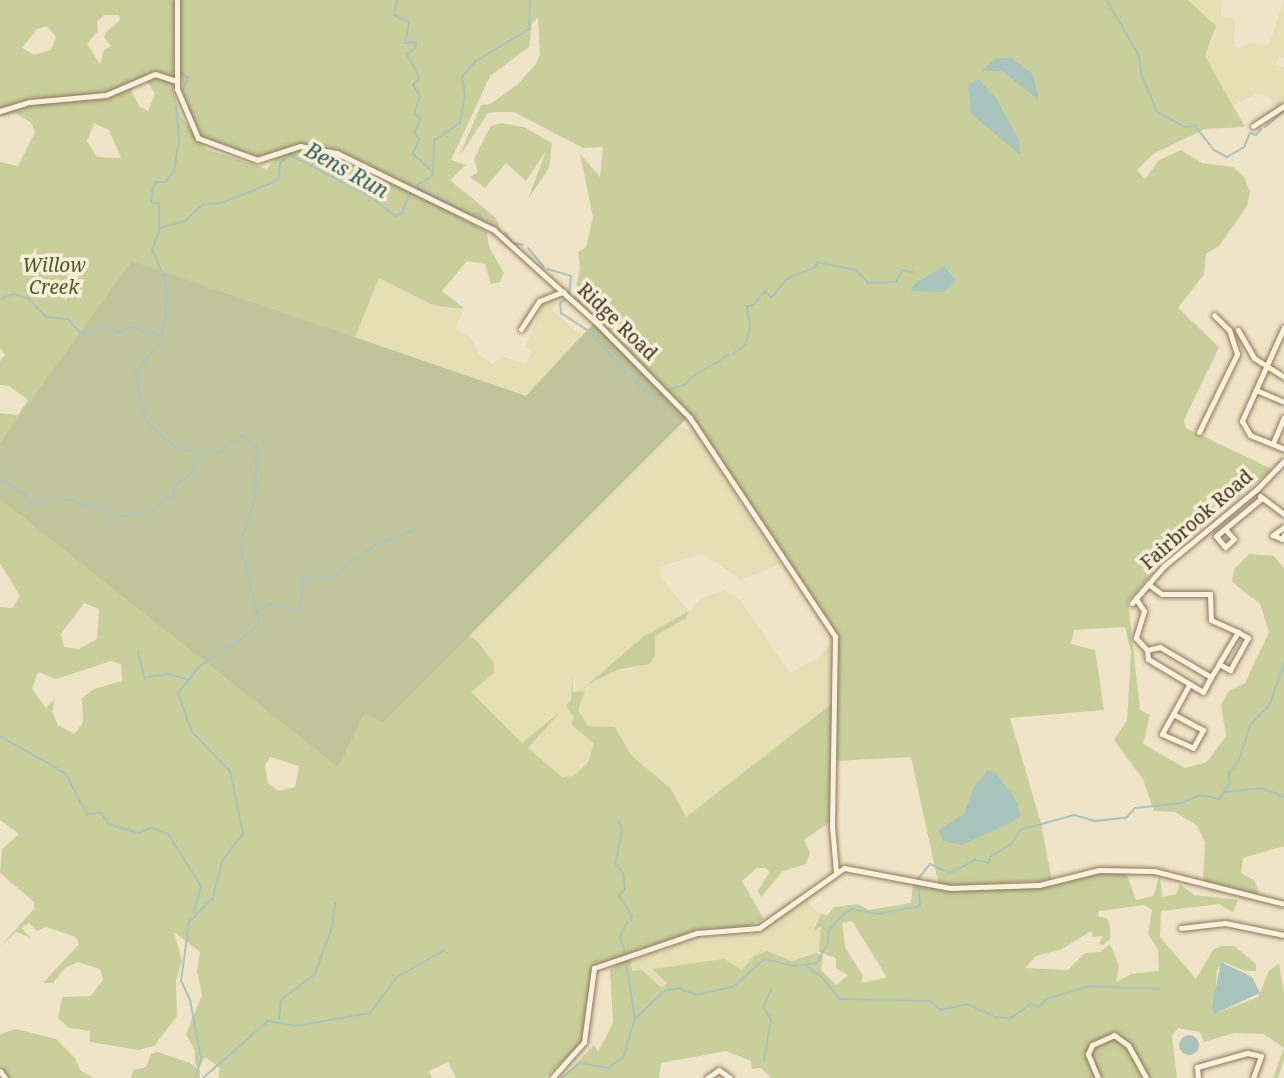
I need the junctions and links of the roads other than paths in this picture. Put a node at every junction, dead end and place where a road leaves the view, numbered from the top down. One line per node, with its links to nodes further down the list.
1 (176, 3): 2 (street, Ridge Road)
2 (176, 81): 4 (street); 6 (street, Ridge Road)
3 (1284, 106): 5 (street)
4 (0, 111)
5 (1253, 126)
6 (563, 292): 9 (street); 35 (street, Ridge Road)
7 (1214, 314): 12 (street)
8 (1284, 327): 13 (street)
9 (521, 329)
10 (1238, 330): 11 (street)
11 (1244, 346): 12 (street); 13 (street)
12 (1237, 350): 18 (street)
13 (1266, 367): 14 (street); 15 (street)
14 (1284, 376)
15 (1256, 390): 16 (street); 19 (street)
16 (1284, 402)
17 (1284, 417): 19 (street)
18 (1199, 432)
19 (1273, 443): 20 (street)
20 (1284, 449)
21 (1284, 461): 22 (street, Fairbrook Road)
22 (1256, 491): 23 (street); 28 (street, Fairbrook Road)
23 (1262, 498): 24 (street); 26 (street)
24 (1284, 514)
25 (1284, 527): 27 (street)
26 (1225, 529)
27 (1284, 534)
28 (1148, 584): 29 (street); 30 (street, Fairbrook Road)
29 (1238, 632): 31 (street); 31 (street)
30 (1147, 650): 32 (street); 33 (street)
31 (1219, 664): 32 (street)
32 (1211, 677): 33 (street)
33 (1189, 685): 34 (street)
34 (1173, 714): 34 (street)
35 (836, 872): 36 (street); 41 (street)
36 (1284, 904)
37 (1181, 928): 38 (street)
38 (1284, 934)
39 (0, 1071): 40 (street)
40 (5, 1078)
41 (551, 1078)
42 (707, 1078): 43 (street)
43 (730, 1078)
44 (1098, 1078): 45 (street)
45 (1146, 1078)
46 (1198, 1078): 47 (street)
47 (1253, 1078)

